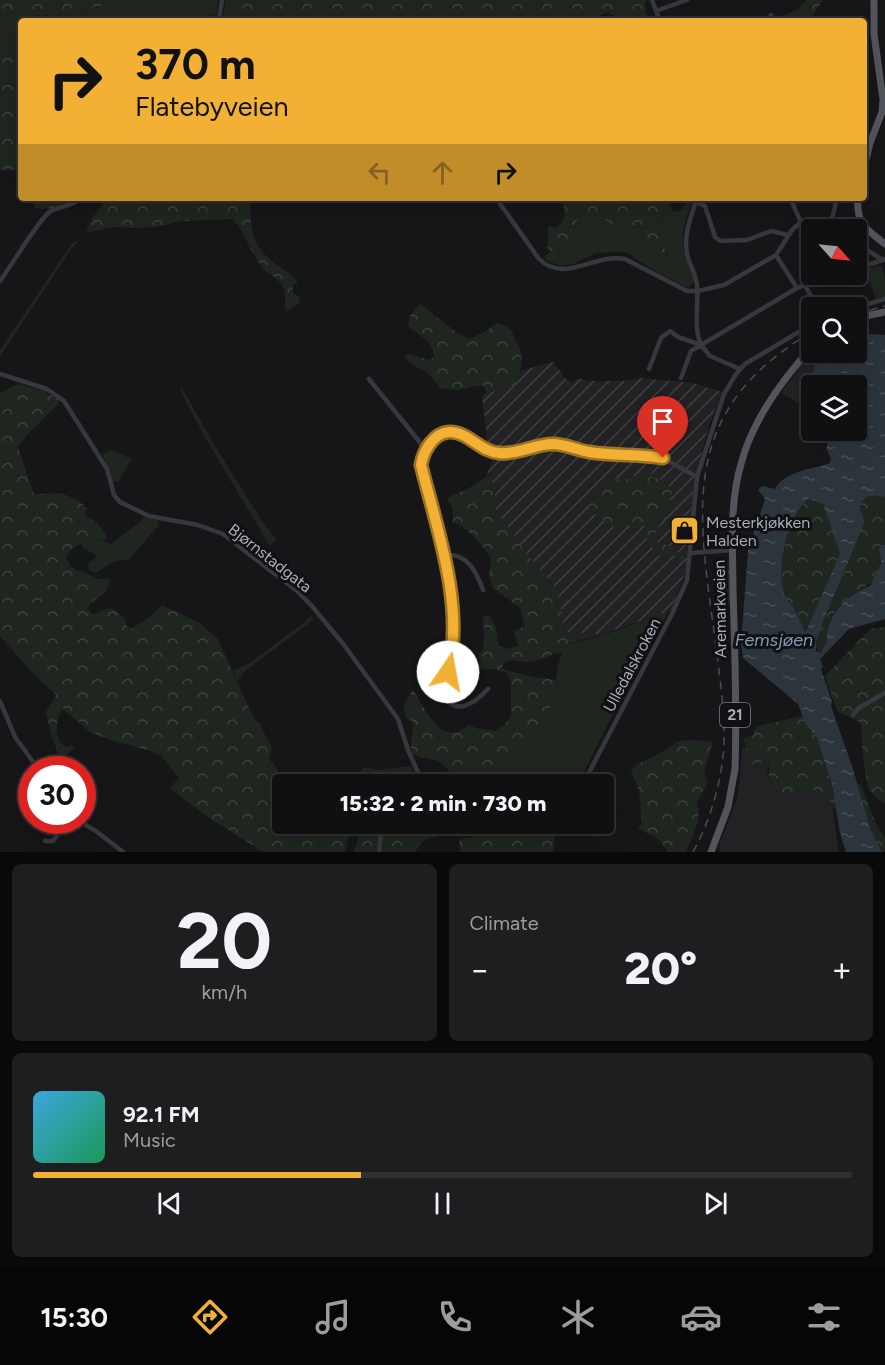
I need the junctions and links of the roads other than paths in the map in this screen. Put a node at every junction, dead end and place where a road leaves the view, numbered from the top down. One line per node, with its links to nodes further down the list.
1 (222, 0): 7 (street)
2 (652, 0): 5 (street)
3 (687, 0): 5 (street)
4 (874, 0): 10 (main road)
5 (656, 11): 8 (street)
6 (771, 15): 9 (street)
7 (219, 18)
8 (659, 18)
9 (770, 18)
10 (867, 144)
11 (77, 201): 26 (street)
12 (498, 201): 29 (street)
13 (696, 201): 29 (street)
14 (698, 201): 20 (street)
15 (790, 201): 19 (street)
16 (837, 201): 18 (street)
17 (858, 201): 21 (main road)
18 (834, 219)
19 (801, 222): 20 (street)
20 (788, 235): 23 (street)
21 (885, 244)
22 (867, 250): 24 (street)
23 (776, 255): 28 (street); 29 (street)
24 (884, 260): 25 (street)
25 (867, 265)
26 (0, 281)
27 (805, 285): 28 (street); 30 (street)
28 (797, 288): 36 (street)
29 (698, 291): 36 (street)
30 (811, 297)
31 (885, 299): 32 (street)
32 (867, 305)
33 (885, 312): 34 (main road)
34 (867, 316)
35 (801, 330): 39 (street)
36 (701, 345): 38 (street); 39 (street); 41 (street)
37 (801, 361): 45 (main road, Aremarkveien / 21)
38 (649, 369)
39 (740, 369): 44 (street, Ulledalskroken)
40 (0, 374): 54 (street, Bjørnstadgata)
41 (681, 378)
42 (369, 379): 43 (street)
43 (426, 450): 44 (street); 47 (street)
44 (698, 477): 46 (street, Ulledalskroken)
45 (733, 550): 46 (street); 62 (main road, Aremarkveien / 21)
46 (691, 553): 55 (street, Ulledalskroken)
47 (443, 555): 48 (street); 49 (street)
48 (483, 590)
49 (488, 689)
50 (885, 693): 52 (street)
51 (0, 701): 53 (street)
52 (853, 715)
53 (29, 756)
54 (419, 774)
55 (588, 774)
56 (96, 831): 60 (street)
57 (58, 834): 59 (street)
58 (381, 834): 61 (street)
59 (45, 841)
60 (123, 852)
61 (379, 852)
62 (711, 852)

